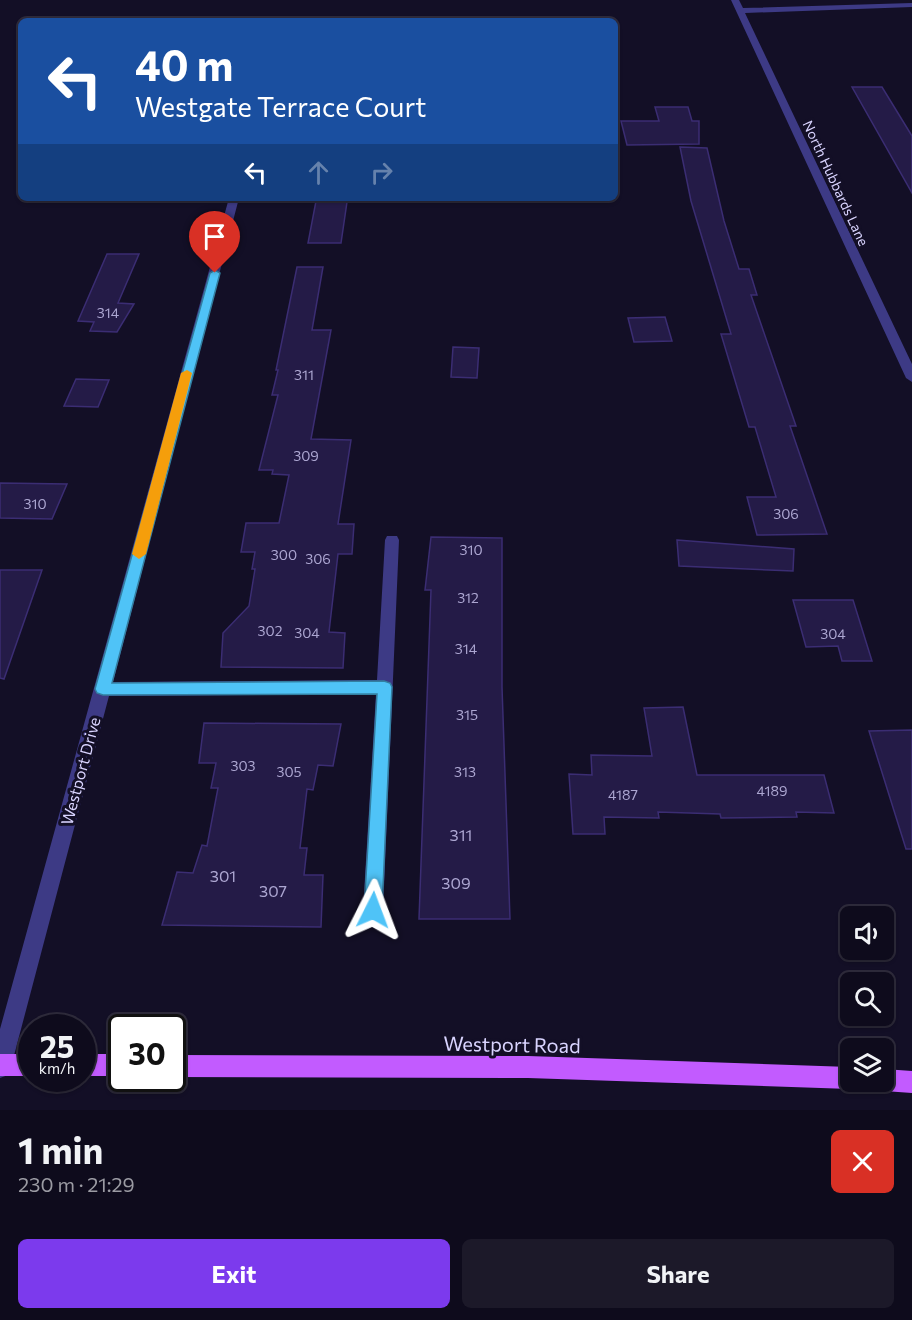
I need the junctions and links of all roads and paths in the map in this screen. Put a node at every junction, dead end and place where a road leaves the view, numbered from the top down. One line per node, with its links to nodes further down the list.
1 (735, 0): 3 (street, North Hubbards Lane)
2 (912, 5): 3 (street)
3 (740, 11): 5 (street, North Hubbards Lane)
4 (233, 201): 8 (street, Westport Drive)
5 (912, 378)
6 (392, 540): 7 (street)
7 (384, 687): 8 (street); 9 (street)
8 (103, 689): 11 (street, Westport Drive)
9 (373, 910)
10 (18, 1065): 11 (main road)
11 (0, 1066)
12 (186, 1066): 13 (main road, Westport Road)
13 (840, 1078)
14 (894, 1081): 15 (main road)
15 (912, 1082)

